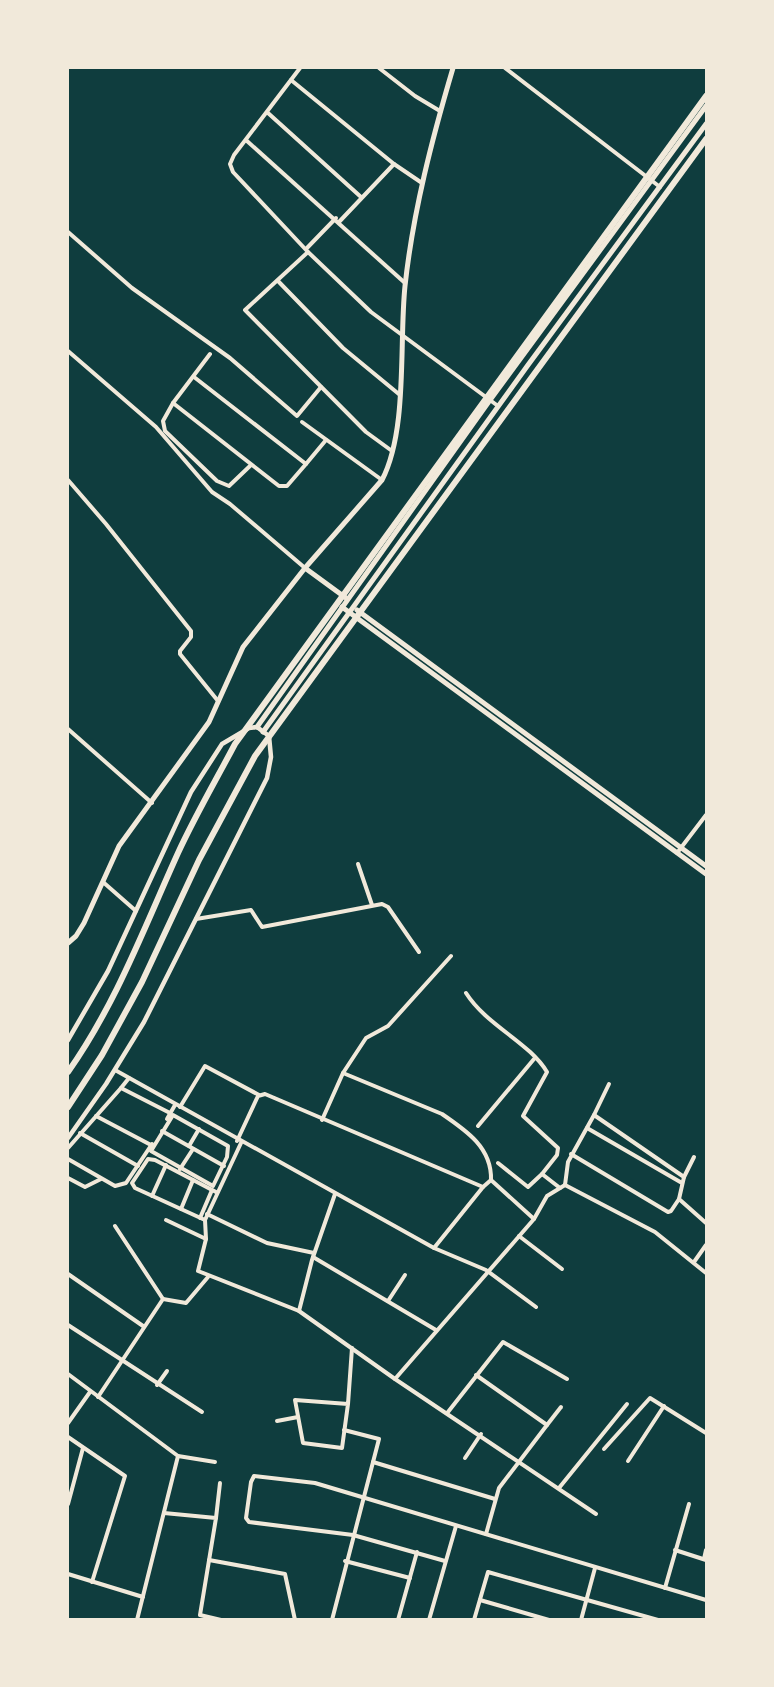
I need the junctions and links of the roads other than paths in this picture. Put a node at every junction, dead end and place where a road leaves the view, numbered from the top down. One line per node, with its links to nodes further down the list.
1 (300, 68): 5 (street)
2 (379, 68): 8 (street)
3 (453, 68): 8 (main road)
4 (505, 68): 14 (street)
5 (291, 80): 9 (street); 13 (street)
6 (706, 96): 67 (highway)
7 (706, 106): 14 (main road)
8 (440, 111): 15 (main road)
9 (268, 113): 12 (street); 17 (street)
10 (706, 124): 16 (main road)
11 (706, 139): 49 (highway)
12 (247, 141): 18 (street); 20 (street)
13 (394, 164): 15 (street); 17 (street)
14 (651, 182): 16 (street); 29 (main road)
15 (422, 183): 22 (main road)
16 (660, 188): 31 (main road)
17 (361, 197): 18 (street)
18 (337, 220): 20 (street); 22 (street)
19 (68, 232): 27 (street)
20 (307, 250): 21 (street); 23 (street)
21 (278, 281): 27 (street); 28 (street)
22 (405, 283): 23 (main road)
23 (400, 335): 28 (main road); 29 (street)
24 (68, 351): 39 (street)
25 (210, 354): 26 (street)
26 (194, 376): 30 (street); 35 (street)
27 (321, 387): 34 (street)
28 (400, 395): 34 (main road)
29 (490, 400): 31 (street); 40 (main road)
30 (173, 403): 36 (street); 36 (street)
31 (498, 406): 41 (main road)
32 (302, 422): 33 (street)
33 (326, 440): 35 (street); 38 (street)
34 (393, 452): 38 (main road)
35 (306, 464): 36 (street)
36 (251, 465)
37 (68, 480): 46 (street)
38 (382, 480): 39 (main road)
39 (305, 568): 40 (main road); 46 (main road)
40 (347, 600): 41 (main road); 42 (main road)
41 (353, 607): 43 (main road); 44 (main road)
42 (342, 608): 43 (main road); 47 (main road)
43 (349, 613): 45 (main road); 49 (main road)
44 (376, 622): 45 (main road); 52 (main road)
45 (372, 628): 52 (main road)
46 (218, 701): 50 (main road)
47 (257, 727): 49 (street); 58 (street)
48 (68, 729): 50 (street)
49 (266, 734): 59 (street); 74 (highway)
50 (152, 804): 56 (main road)
51 (706, 815): 52 (street)
52 (679, 850): 54 (main road); 55 (main road)
53 (358, 864): 57 (street)
54 (706, 866)
55 (706, 874)
56 (103, 882): 58 (street); 60 (main road)
57 (372, 905): 59 (street); 61 (street)
58 (136, 911): 64 (street)
59 (194, 919): 66 (street)
60 (68, 943)
61 (419, 952)
62 (451, 956): 68 (street)
63 (466, 993): 65 (street)
64 (68, 1040)
65 (534, 1059): 80 (street); 98 (street)
66 (115, 1070): 69 (street); 85 (street)
67 (68, 1072)
68 (343, 1073): 79 (street); 103 (street)
69 (129, 1078): 71 (street); 73 (street)
70 (609, 1084): 77 (street)
71 (121, 1088): 76 (street); 78 (street)
72 (259, 1095): 75 (street); 79 (street); 86 (street)
73 (175, 1105): 75 (street); 76 (street)
74 (68, 1107)
75 (180, 1107): 86 (street)
76 (170, 1113): 87 (street)
77 (594, 1115): 81 (street); 99 (street)
78 (96, 1116): 84 (street); 87 (street)
79 (322, 1120): 106 (street)
80 (478, 1126)
81 (587, 1128): 90 (street); 104 (street)
82 (199, 1129): 83 (street); 89 (street); 96 (street)
83 (162, 1131): 89 (street); 97 (street)
84 (80, 1133): 88 (street); 94 (street)
85 (68, 1138)
86 (239, 1142): 96 (street); 109 (street)
87 (151, 1145): 94 (street)
88 (68, 1148)
89 (191, 1148): 96 (street); 97 (street)
90 (571, 1154): 105 (street); 111 (street)
91 (694, 1157): 99 (street)
92 (68, 1159): 101 (street)
93 (498, 1163): 98 (street)
94 (138, 1166): 101 (street)
95 (166, 1166): 102 (street); 110 (street); 110 (street)
96 (226, 1167): 97 (street); 108 (street)
97 (180, 1169)
98 (542, 1174): 107 (street)
99 (684, 1177): 104 (street)
100 (68, 1178): 101 (street)
101 (102, 1179)
102 (194, 1180): 108 (street); 112 (street)
103 (491, 1180): 106 (street); 115 (street)
104 (683, 1183): 111 (street)
105 (565, 1185): 107 (street); 124 (street)
106 (483, 1187): 122 (street)
107 (560, 1188): 115 (street)
108 (214, 1191): 113 (street); 114 (street)
109 (336, 1194): 122 (street); 123 (street)
110 (152, 1196): 112 (street)
111 (679, 1199): 117 (street)
112 (181, 1209): 114 (street)
113 (207, 1214): 114 (street); 123 (street)
114 (202, 1219): 120 (street)
115 (534, 1219): 119 (street)
116 (166, 1220): 120 (street)
117 (706, 1223)
118 (115, 1226): 131 (street)
119 (519, 1236): 125 (street); 126 (street)
120 (206, 1239): 130 (street)
121 (706, 1245): 124 (street)
122 (434, 1248): 126 (street)
123 (314, 1255): 132 (street); 134 (street)
124 (694, 1262): 127 (street)
125 (562, 1269)
126 (486, 1270): 133 (street); 137 (street)
127 (706, 1273)
128 (68, 1274): 136 (street)
129 (405, 1275): 132 (street)
130 (207, 1277): 131 (street); 134 (street)
131 (163, 1299): 136 (street)
132 (388, 1301): 137 (street)
133 (536, 1307)
134 (299, 1311): 138 (street)
135 (68, 1325): 139 (street)
136 (143, 1326): 139 (street)
137 (436, 1330): 143 (street)
138 (352, 1347): 143 (street); 148 (street)
139 (120, 1362): 145 (street); 147 (street)
140 (167, 1371): 145 (street)
141 (68, 1374): 146 (street)
142 (476, 1375): 144 (street); 153 (street); 157 (street)
143 (395, 1379): 153 (street)
144 (567, 1379)
145 (157, 1385): 152 (street)
146 (90, 1392): 147 (street); 156 (street)
147 (98, 1397): 164 (street)
148 (348, 1404): 154 (street); 158 (street)
149 (627, 1404): 171 (street)
150 (664, 1406): 159 (street); 163 (street); 167 (street)
151 (561, 1407): 157 (street)
152 (201, 1412)
153 (448, 1412): 160 (street)
154 (298, 1417): 155 (street); 158 (street)
155 (277, 1421)
156 (68, 1423)
157 (547, 1425): 166 (street)
158 (345, 1430): 169 (street)
159 (706, 1433)
160 (481, 1434): 165 (street); 166 (street)
161 (68, 1437): 162 (street)
162 (83, 1448): 174 (street); 192 (street)
163 (604, 1449)
164 (178, 1456): 168 (street); 176 (street)
165 (465, 1458)
166 (519, 1460): 171 (street); 173 (street)
167 (628, 1461)
168 (215, 1462)
169 (373, 1462): 172 (street); 173 (street)
170 (220, 1483): 178 (street)
171 (559, 1488): 177 (street)
172 (364, 1497): 179 (street); 181 (street); 181 (street)
173 (495, 1499): 180 (street)
174 (68, 1504)
175 (689, 1504): 182 (street)
176 (164, 1513): 178 (street); 194 (street)
177 (596, 1514)
178 (216, 1518): 186 (street)
179 (456, 1526): 180 (street); 187 (street)
180 (486, 1534): 189 (street)
181 (353, 1535): 184 (street); 188 (street)
182 (675, 1550): 185 (street); 193 (street)
183 (706, 1550): 185 (street)
184 (417, 1552): 187 (street); 191 (street)
185 (705, 1559)
186 (209, 1560): 199 (street); 200 (street)
187 (445, 1561): 203 (street)
188 (345, 1562): 191 (street); 201 (street)
189 (595, 1568): 193 (street); 197 (street)
190 (68, 1574): 192 (street)
191 (410, 1578): 202 (street)
192 (92, 1582): 194 (street)
193 (665, 1588): 196 (street)
194 (143, 1597): 198 (street)
195 (480, 1600): 197 (street); 204 (street); 205 (street)
196 (706, 1600)
197 (586, 1601): 206 (street); 207 (street)
198 (136, 1620)
199 (220, 1620)
200 (295, 1620)
201 (332, 1620)
202 (398, 1620)
203 (429, 1620)
204 (474, 1620)
205 (549, 1620)
206 (581, 1620)
207 (658, 1620)

